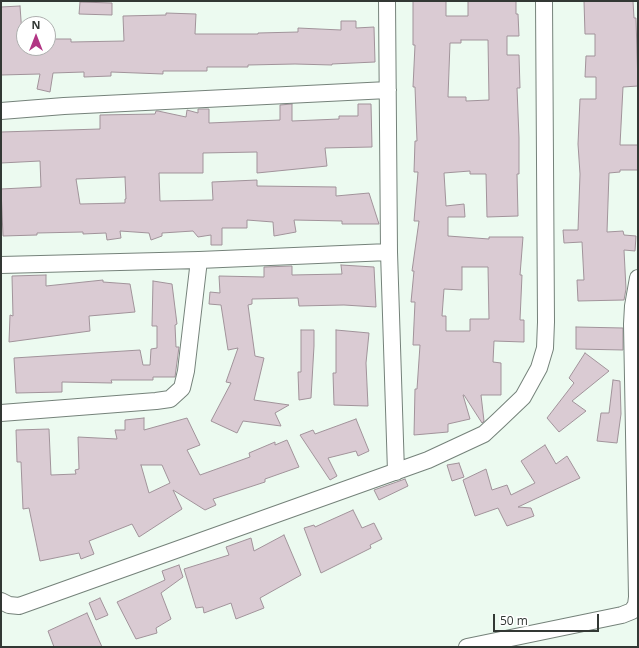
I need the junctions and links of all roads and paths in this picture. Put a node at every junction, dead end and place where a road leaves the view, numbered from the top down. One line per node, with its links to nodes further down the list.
1 (387, 1): 3 (street)
2 (544, 1): 10 (street)
3 (388, 90): 4 (street); 5 (street)
4 (1, 111)
5 (389, 252): 6 (street); 10 (street)
6 (199, 260): 7 (street); 9 (street)
7 (1, 265)
8 (638, 278): 12 (street)
9 (1, 413)
10 (396, 472): 11 (street)
11 (1, 601)
12 (467, 647)

